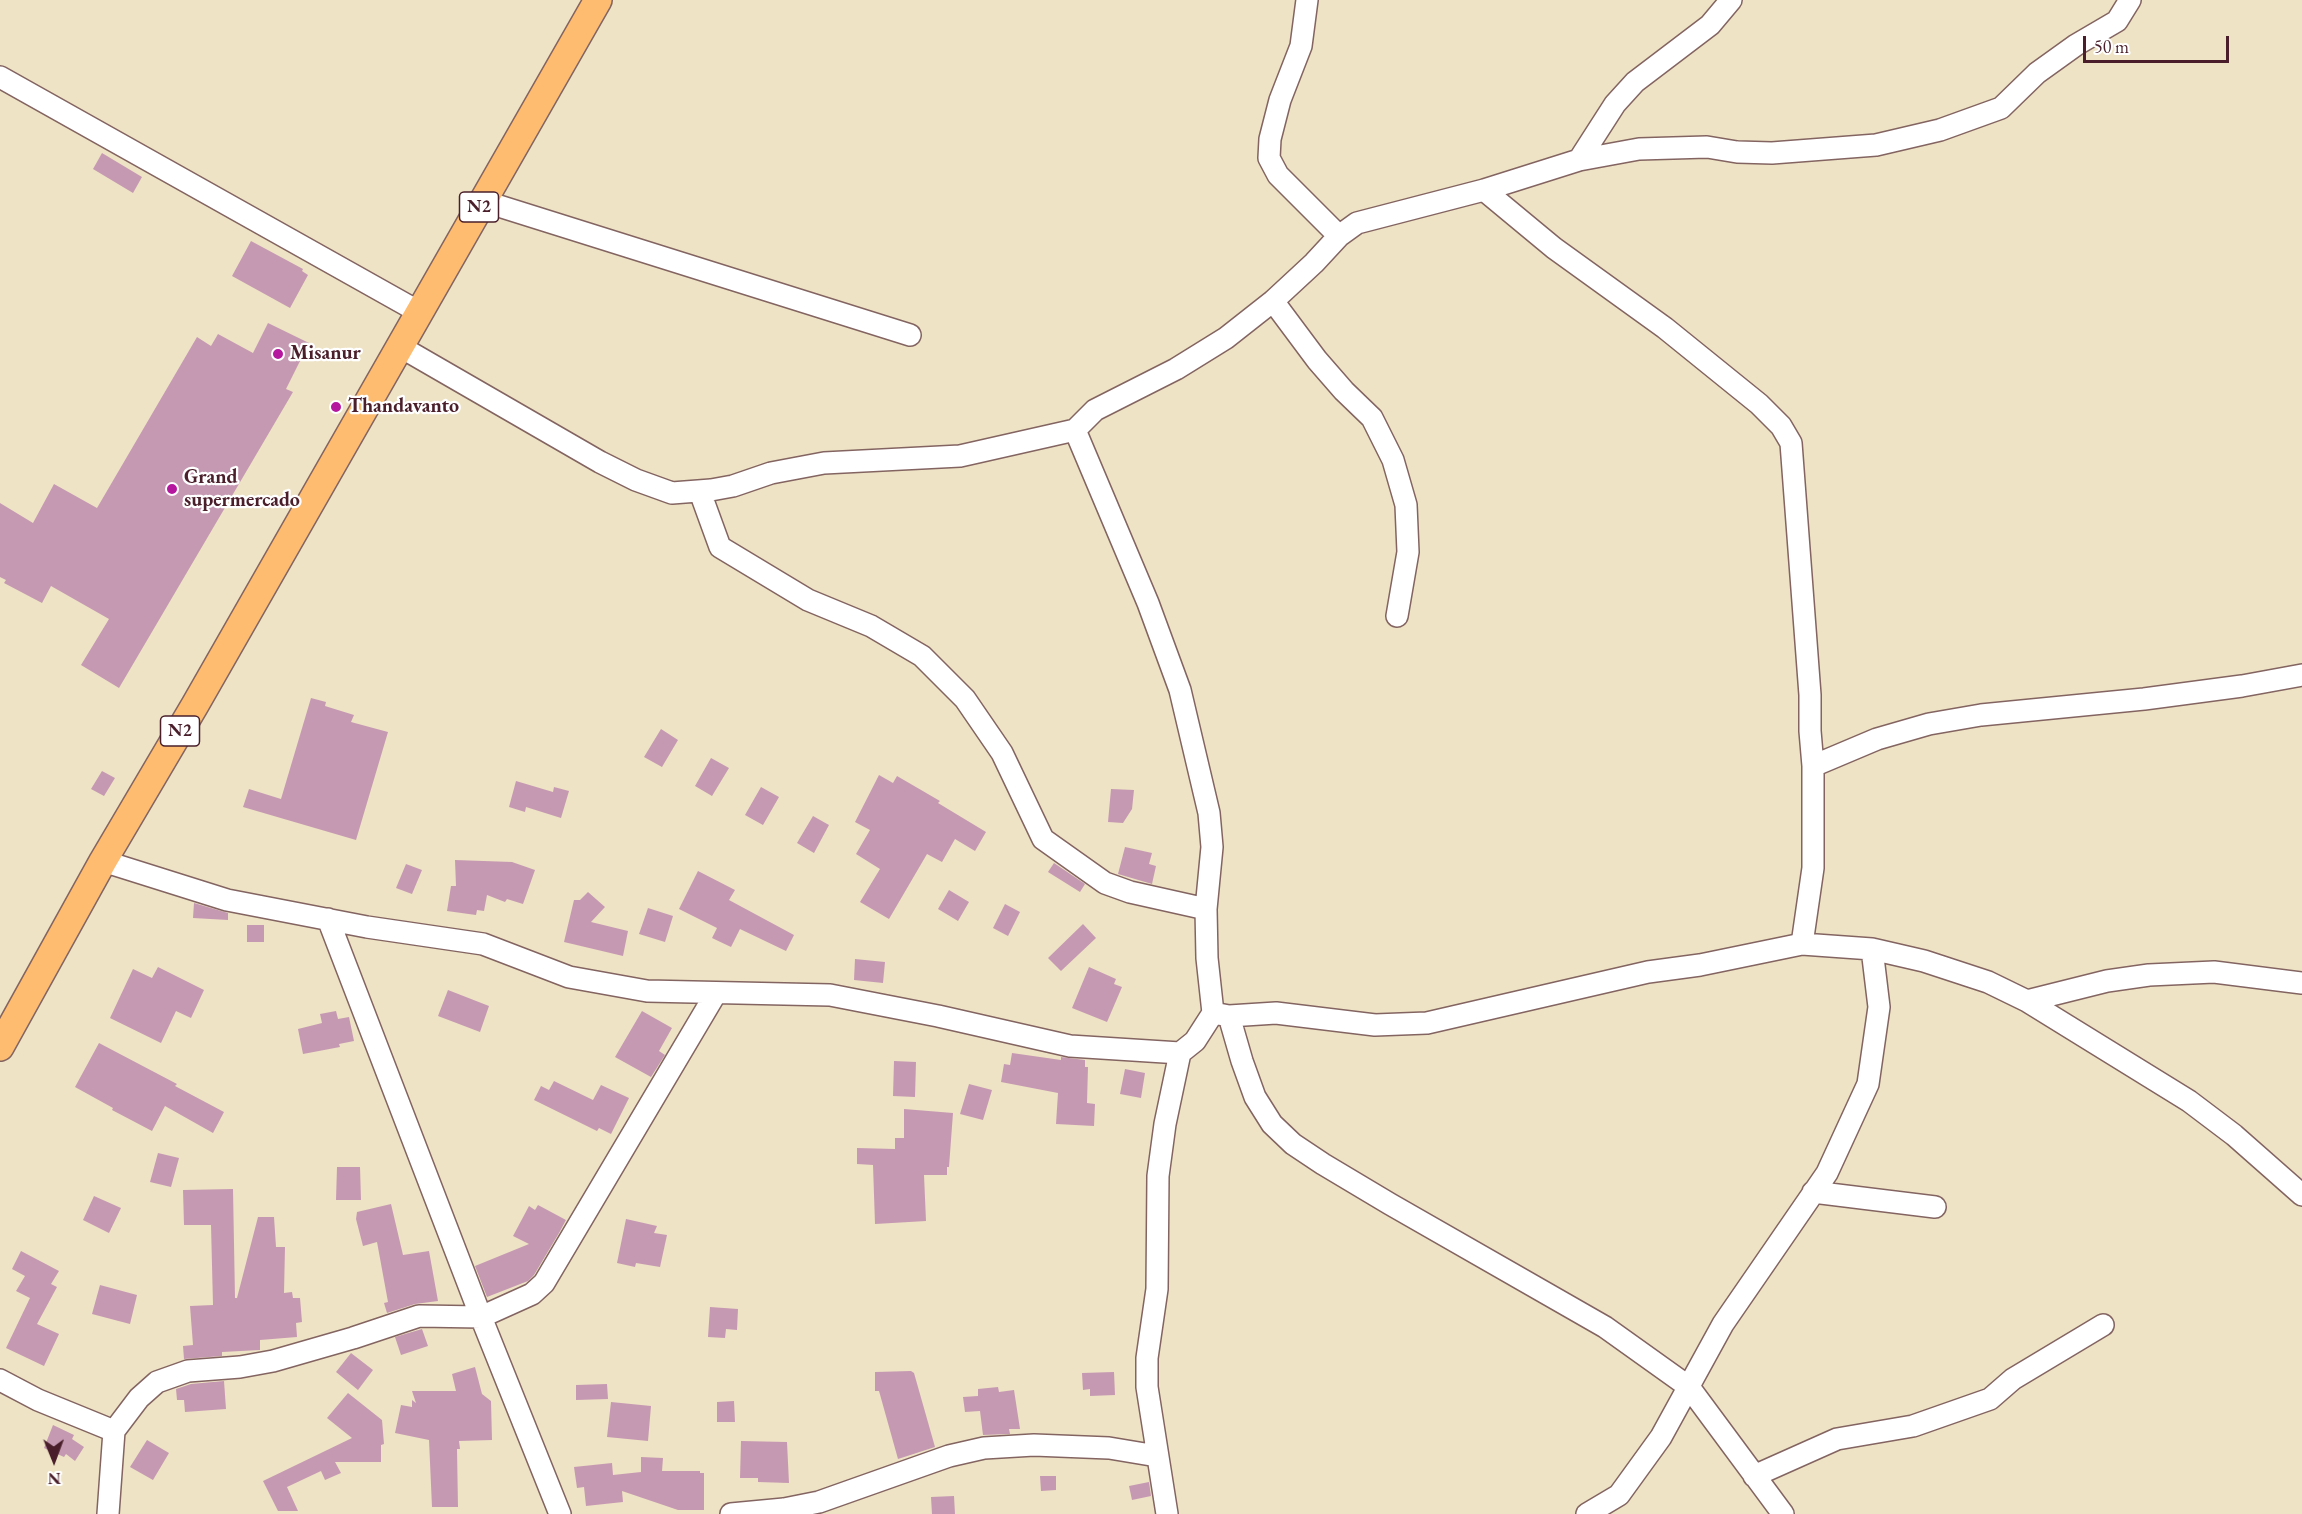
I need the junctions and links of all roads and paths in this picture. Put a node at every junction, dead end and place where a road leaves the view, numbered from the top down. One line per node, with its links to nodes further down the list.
1 (598, 0): 8 (main road, N2)
2 (1307, 0): 9 (street)
3 (1731, 0): 6 (street)
4 (2130, 0): 6 (street)
5 (0, 77): 11 (street)
6 (1579, 160): 7 (street)
7 (1484, 190): 9 (street); 18 (street)
8 (483, 201): 11 (main road, N2); 12 (street)
9 (1339, 236): 10 (street)
10 (1273, 301): 14 (street); 16 (street)
11 (419, 312): 13 (main road, N2)
12 (910, 335)
13 (399, 346): 15 (street); 19 (main road, N2)
14 (1075, 430): 15 (street); 20 (street)
15 (700, 492): 20 (street)
16 (1397, 616)
17 (2302, 675): 18 (street)
18 (1813, 766): 22 (street)
19 (103, 861): 21 (street); 28 (main road, N2)
20 (1206, 909): 27 (street)
21 (328, 920): 25 (street); 33 (street)
22 (1802, 944): 23 (street); 27 (street)
23 (1872, 949): 26 (street); 30 (street)
24 (2302, 983): 26 (street)
25 (716, 993): 29 (street); 33 (street)
26 (2026, 1001): 31 (street)
27 (1221, 1014): 29 (street); 36 (street)
28 (0, 1047)
29 (1180, 1053): 38 (street)
30 (1814, 1192): 32 (street); 36 (street)
31 (2302, 1195)
32 (1935, 1207)
33 (481, 1317): 37 (street); 41 (street)
34 (2103, 1325): 39 (street)
35 (0, 1380): 37 (street)
36 (1689, 1387): 39 (street); 44 (street)
37 (114, 1431): 40 (street)
38 (1157, 1456): 42 (street); 43 (street)
39 (1754, 1476): 45 (street)
40 (108, 1514)
41 (560, 1514)
42 (731, 1514)
43 (1167, 1514)
44 (1587, 1514)
45 (1783, 1514)

